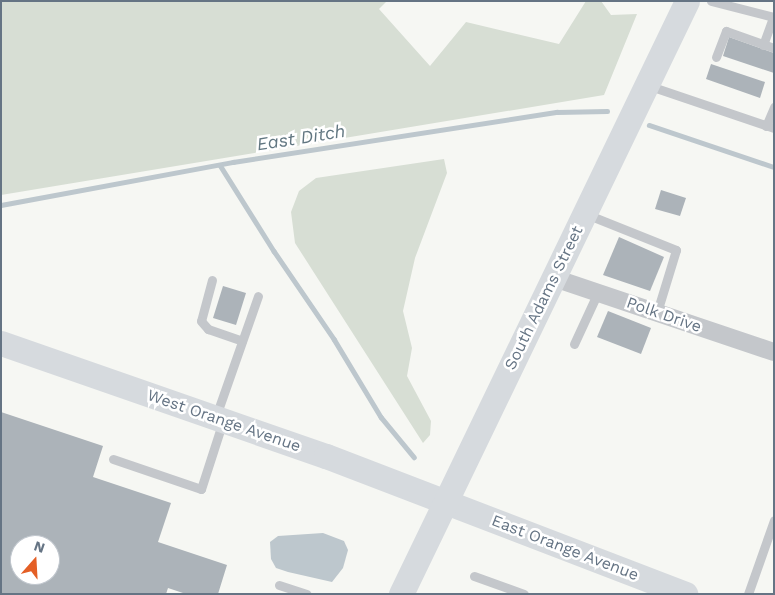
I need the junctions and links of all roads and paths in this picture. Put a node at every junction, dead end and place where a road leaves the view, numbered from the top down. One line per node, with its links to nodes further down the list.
1 (687, 1): 7 (main road, South Adams Street)
2 (711, 1): 3 (lane)
3 (774, 17): 4 (lane)
4 (763, 45): 5 (lane); 6 (lane)
5 (774, 48)
6 (716, 57)
7 (647, 85): 9 (lane); 10 (main road, South Adams Street)
8 (774, 107): 9 (lane)
9 (770, 127)
10 (585, 213): 11 (main road, South Adams Street); 15 (lane)
11 (554, 278): 13 (street, Polk Drive); 22 (main road, South Adams Street)
12 (212, 280): 16 (lane)
13 (598, 292): 15 (street, Polk Drive); 18 (lane)
14 (258, 296): 16 (lane)
15 (657, 312): 19 (street, Polk Drive)
16 (242, 341): 20 (lane)
17 (1, 343): 20 (main road, West Orange Avenue)
18 (574, 344)
19 (774, 352)
20 (220, 419): 21 (lane); 22 (main road, West Orange Avenue)
21 (112, 459)
22 (446, 501): 26 (main road, East Orange Avenue); 29 (main road, South Adams Street)
23 (773, 524): 31 (lane)
24 (474, 576): 25 (lane)
25 (505, 591): 30 (lane)
26 (679, 593)
27 (286, 594): 28 (lane)
28 (307, 594)
29 (401, 594)
30 (524, 594)
31 (748, 594)

